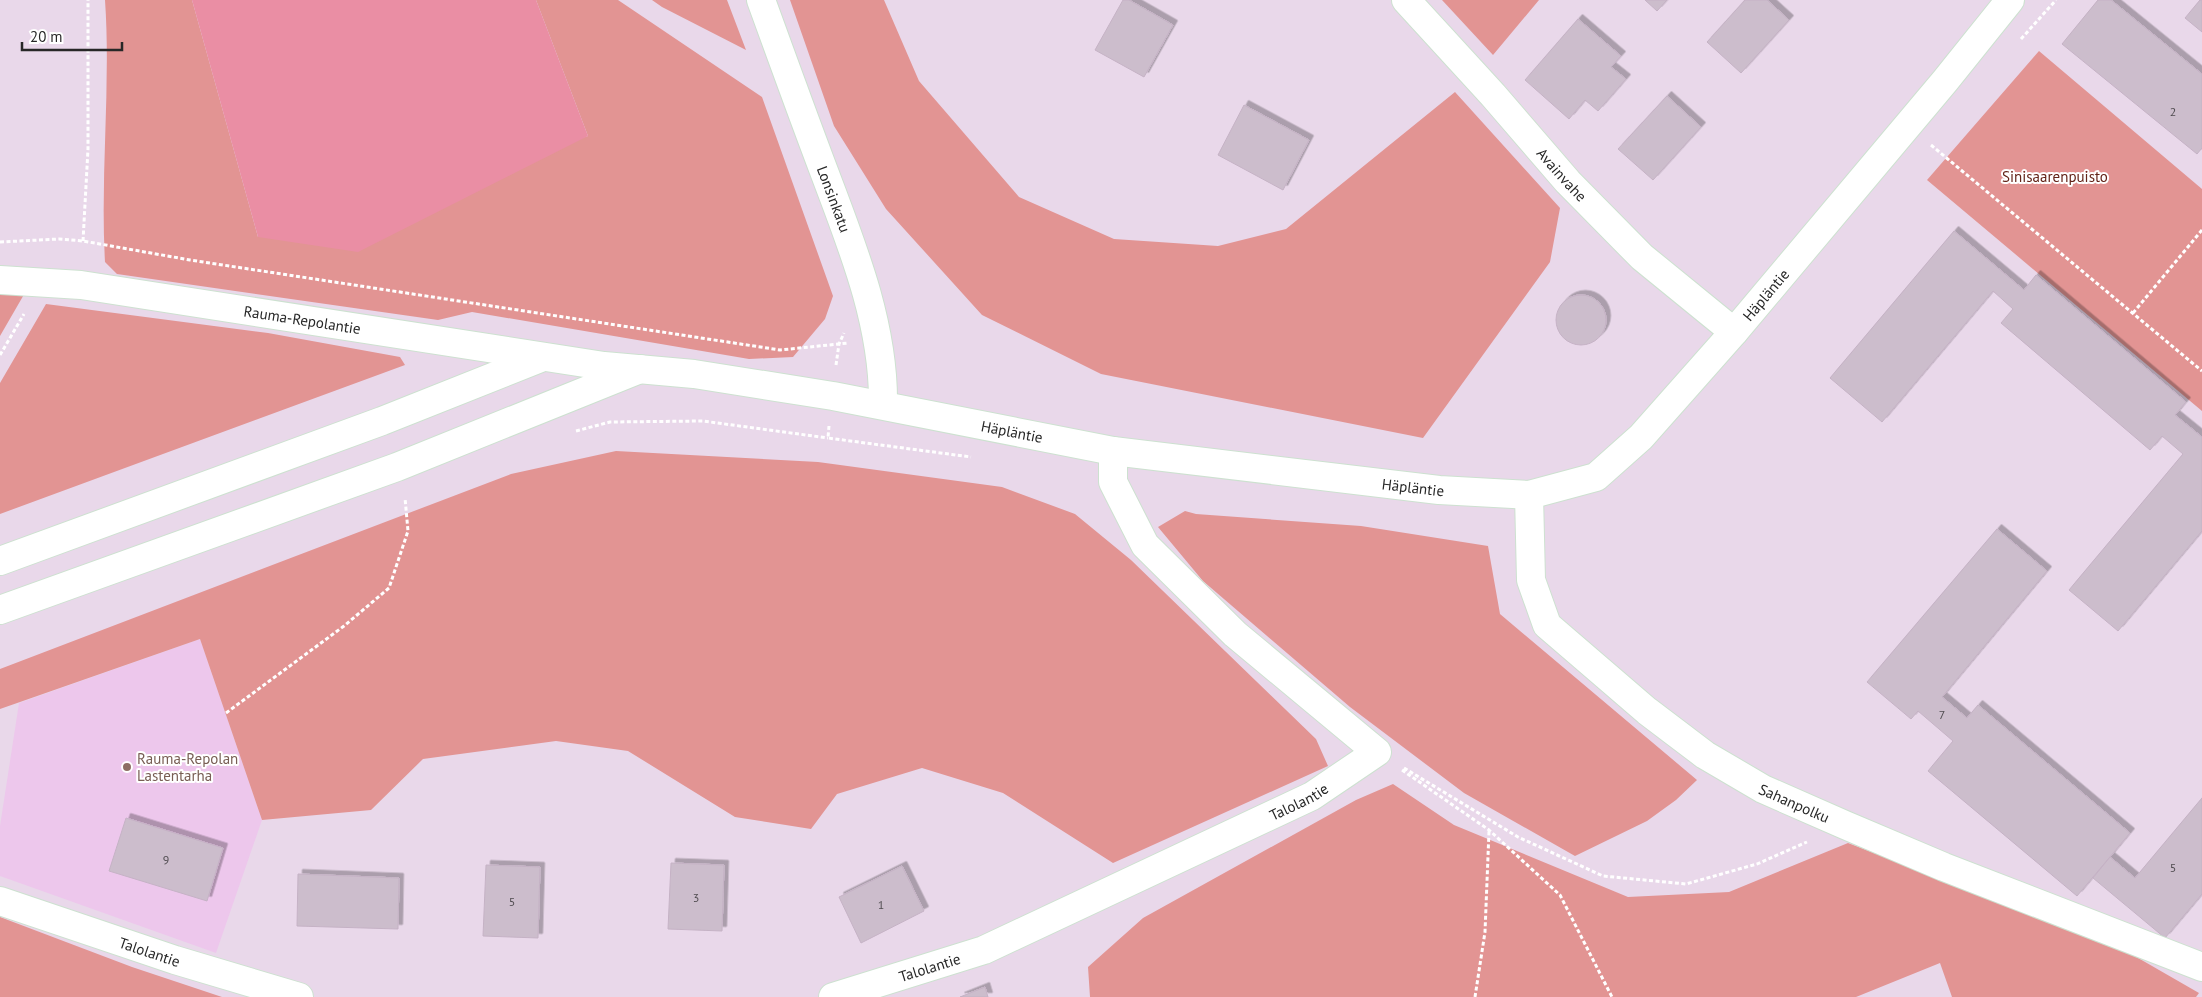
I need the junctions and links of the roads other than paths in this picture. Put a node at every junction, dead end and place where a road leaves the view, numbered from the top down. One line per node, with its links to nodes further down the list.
1 (761, 0): 9 (street, Lonsinkatu)
2 (1406, 0): 5 (street, Avainvahe)
3 (2010, 0): 5 (street, Häpläntie)
4 (0, 280): 6 (street, Rauma-Repolantie)
5 (1734, 332): 11 (street, Häpläntie)
6 (543, 356): 7 (street, Rauma-Repolantie); 12 (street)
7 (604, 366): 8 (street, Häpläntie)
8 (640, 369): 9 (street, Häpläntie); 13 (street)
9 (883, 404): 10 (street, Häpläntie)
10 (1112, 451): 11 (street, Häpläntie); 17 (street, Talolantie)
11 (1529, 495): 15 (street, Sahanpolku)
12 (0, 561)
13 (0, 610)
14 (0, 901): 16 (street, Talolantie)
15 (2202, 967)
16 (299, 997)
17 (833, 997)

